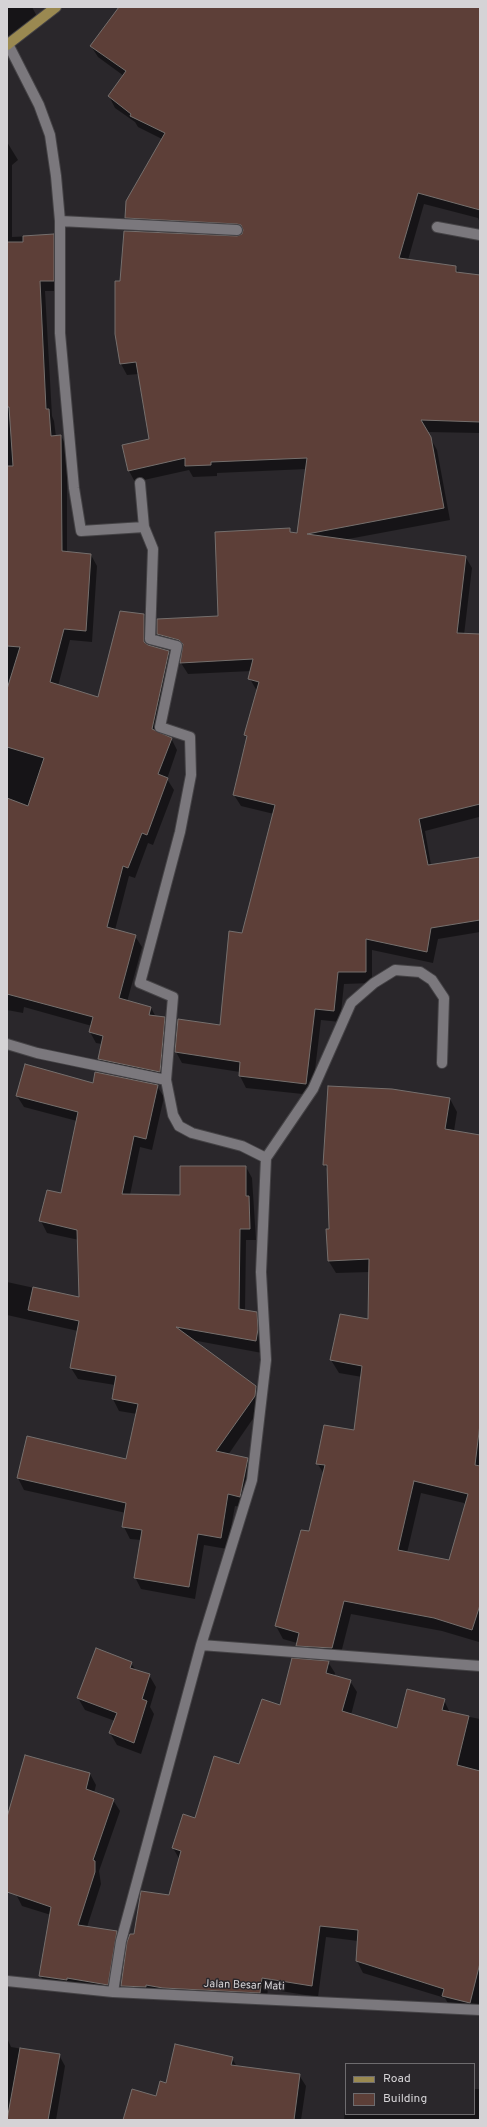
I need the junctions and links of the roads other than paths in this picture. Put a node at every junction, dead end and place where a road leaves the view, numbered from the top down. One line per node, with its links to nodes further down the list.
1 (56, 7): 2 (main road)
2 (8, 45): 3 (street)
3 (60, 221): 5 (street); 8 (street)
4 (437, 227): 6 (street)
5 (237, 230)
6 (480, 235)
7 (140, 484): 8 (street)
8 (144, 527): 11 (street)
9 (7, 1044): 11 (street)
10 (442, 1063): 12 (street)
11 (166, 1080): 12 (street)
12 (266, 1158): 13 (street)
13 (201, 1645): 14 (street); 16 (street)
14 (480, 1666)
15 (7, 1981): 16 (street, Jalan Besar Mati)
16 (113, 1992): 17 (street, Jalan Besar Mati)
17 (480, 2010)

